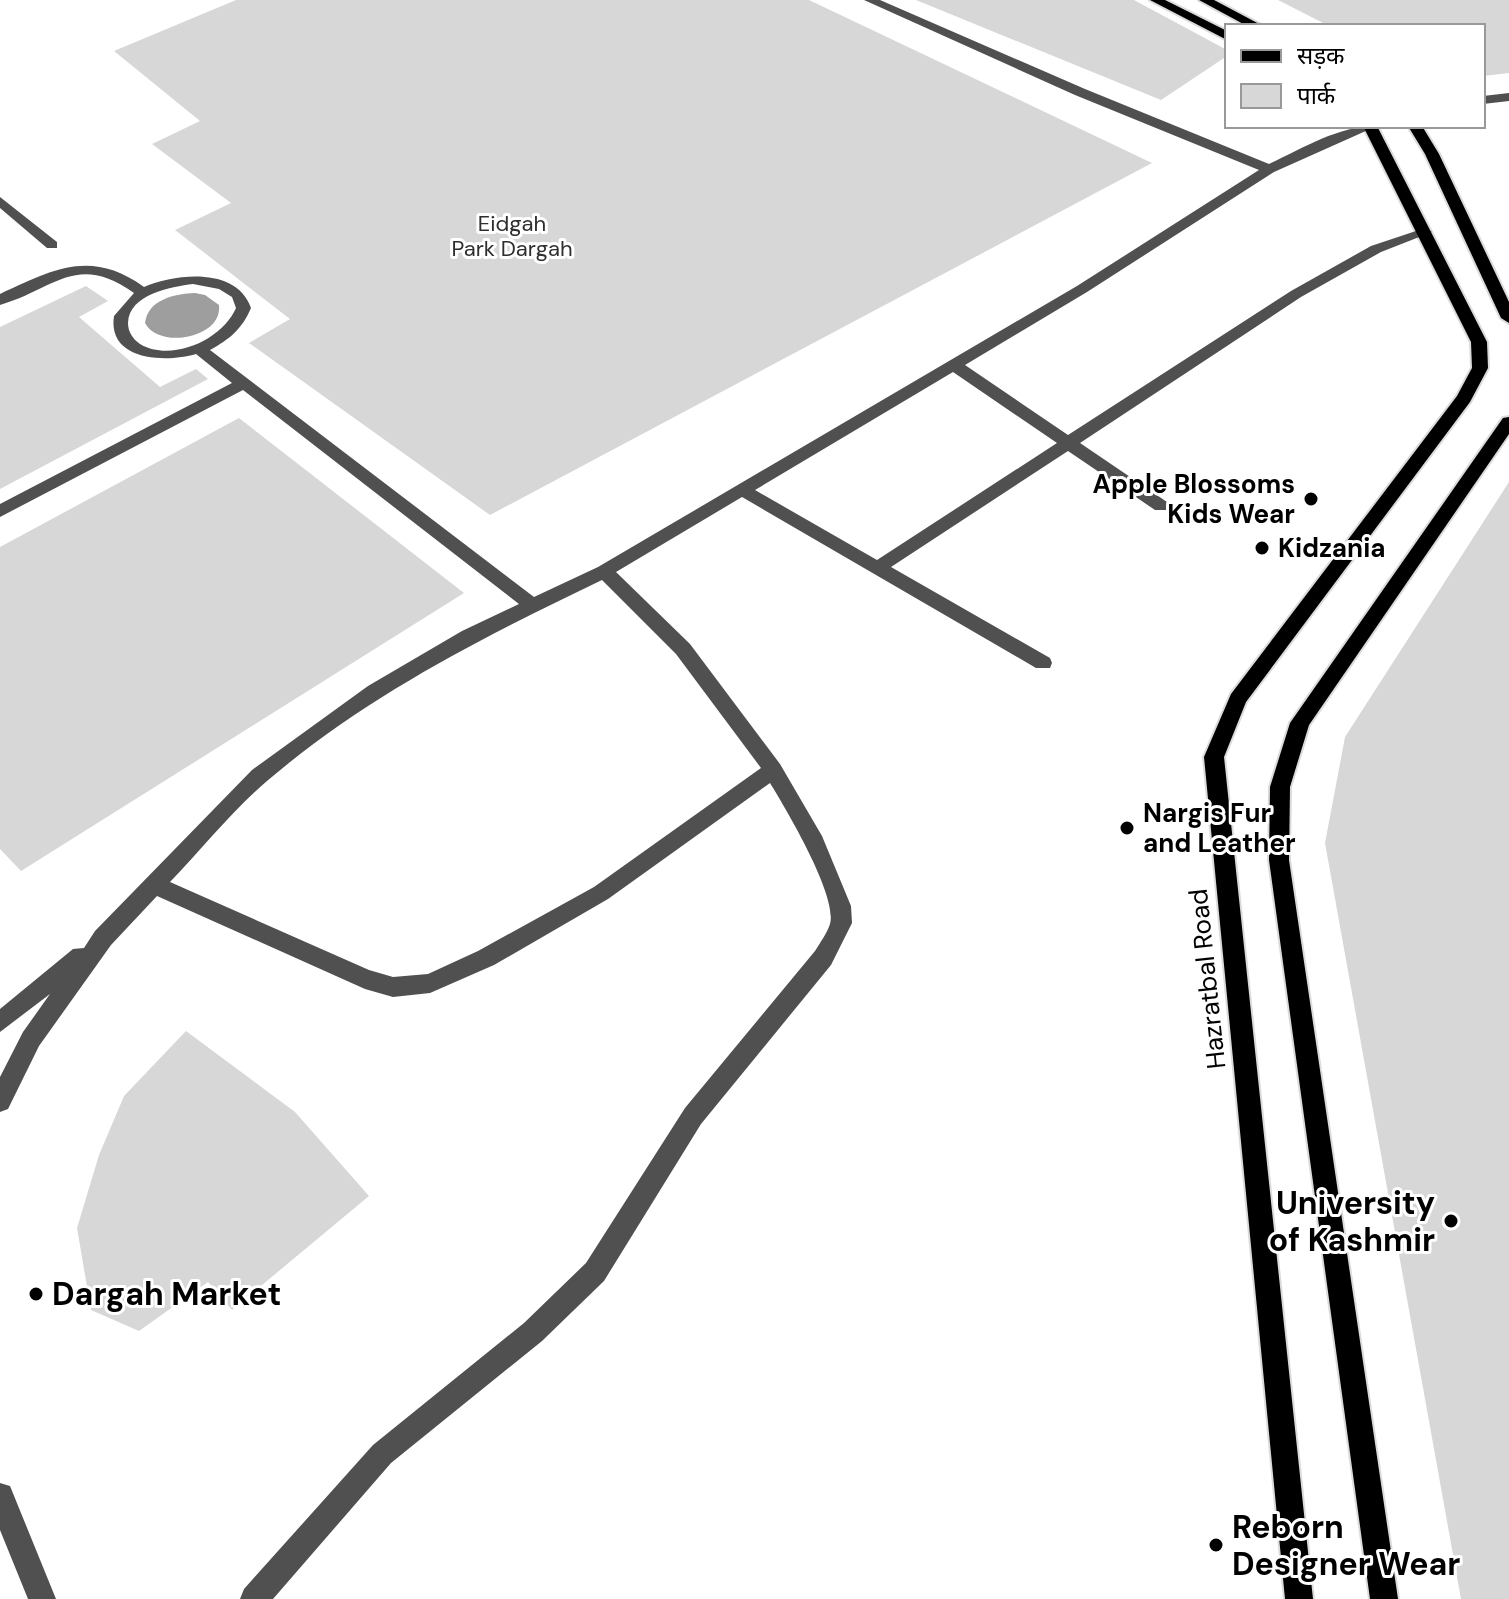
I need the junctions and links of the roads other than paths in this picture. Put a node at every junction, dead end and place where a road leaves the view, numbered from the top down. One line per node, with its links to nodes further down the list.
1 (870, 0): 11 (street)
2 (1156, 0): 5 (main road)
3 (1205, 0): 4 (main road)
4 (1253, 24)
5 (1225, 35)
6 (1509, 97): 7 (street)
7 (1485, 100)
8 (1364, 128): 11 (street)
9 (1371, 128): 13 (main road, Hazratbal Road)
10 (1416, 128): 17 (main road)
11 (1269, 169): 19 (street)
12 (0, 201): 14 (street)
13 (1425, 232): 22 (street); 38 (main road, Hazratbal Road)
14 (52, 245)
15 (144, 293): 16 (street); 18 (street); 18 (street)
16 (0, 300)
17 (1509, 318)
18 (199, 349): 20 (street)
19 (954, 365): 22 (street); 23 (street)
20 (244, 383): 25 (street); 28 (street)
21 (1509, 422): 39 (main road)
22 (1071, 444): 24 (street); 26 (street)
23 (742, 490): 26 (street); 27 (street)
24 (1161, 506)
25 (0, 511)
26 (877, 568): 29 (street)
27 (604, 571): 28 (street); 30 (street)
28 (533, 605): 31 (street)
29 (1043, 663)
30 (773, 770): 31 (street); 37 (street)
31 (154, 885): 32 (street)
32 (103, 938): 33 (street); 34 (street)
33 (0, 1022)
34 (0, 1101)
35 (0, 1496): 36 (street)
36 (42, 1599)
37 (254, 1599)
38 (1299, 1599)
39 (1384, 1599)

